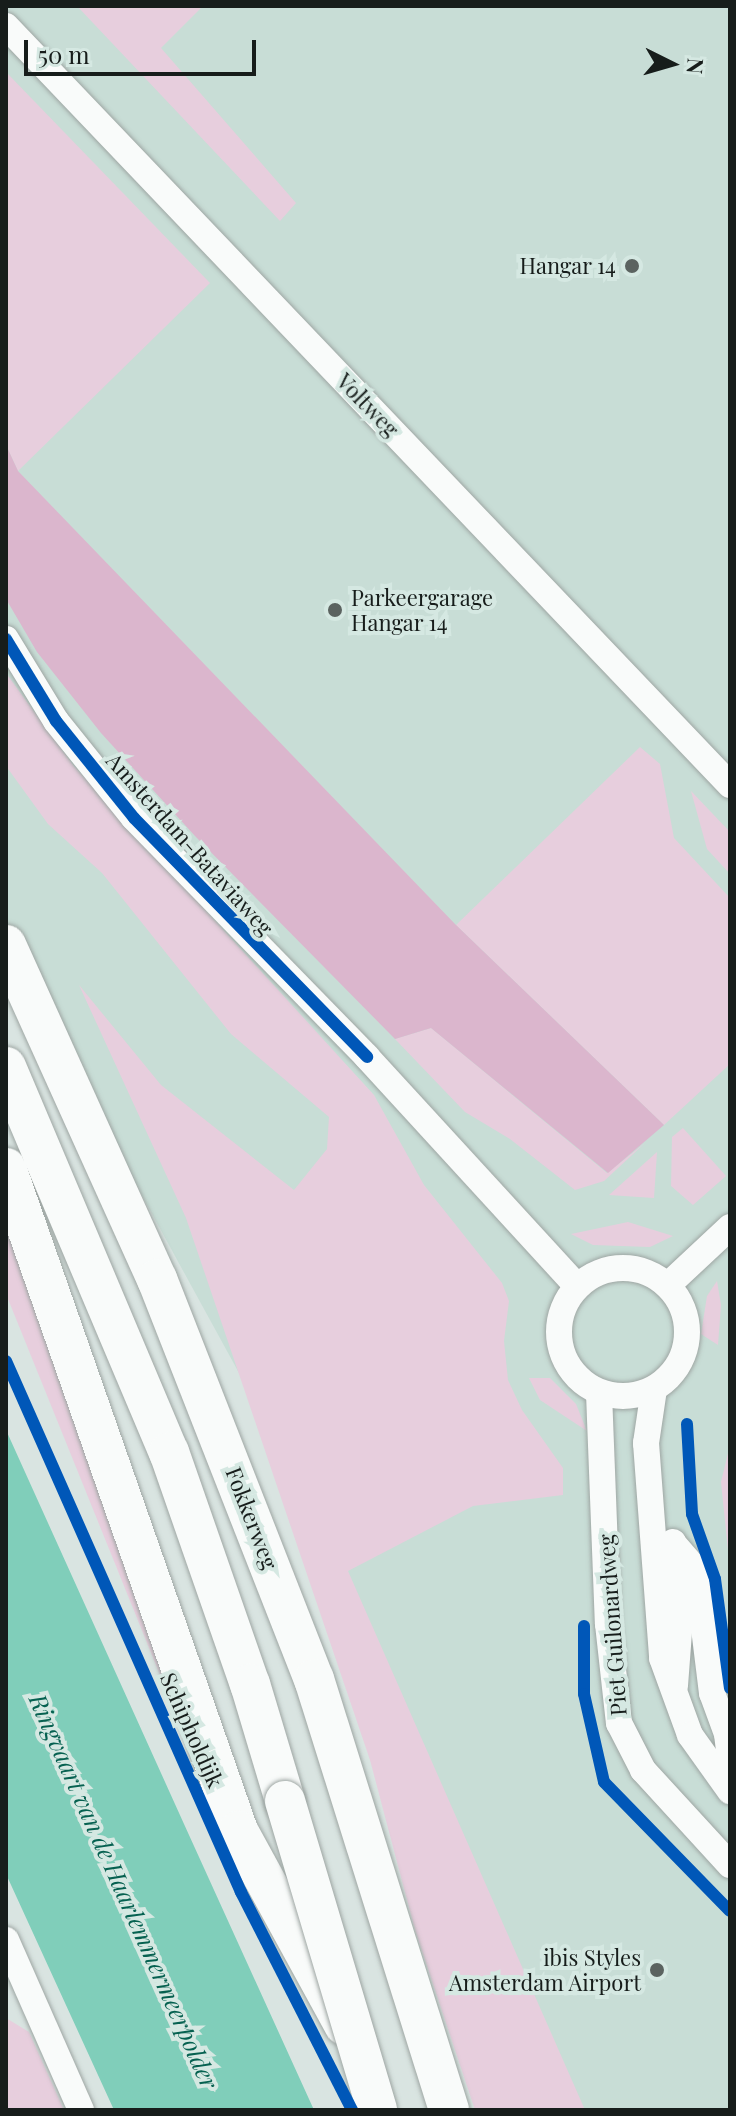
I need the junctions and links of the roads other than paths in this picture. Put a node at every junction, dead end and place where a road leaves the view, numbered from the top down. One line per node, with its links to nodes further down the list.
1 (6, 26): 3 (street, Voltweg)
2 (6, 639): 9 (street, Amsterdam-Bataviaweg)
3 (730, 785)
4 (6, 945): 22 (main road, Fokkerweg)
5 (6, 1067): 20 (main road, bridge)
6 (6, 1168): 21 (main road)
7 (730, 1227): 8 (street)
8 (668, 1285): 9 (street); 10 (street)
9 (577, 1286): 11 (street)
10 (654, 1389): 11 (street); 12 (street, Piet Guilonardweg)
11 (599, 1393): 17 (street, Piet Guilonardweg)
12 (650, 1512): 13 (street); 14 (street, Piet Guilonardweg)
13 (673, 1543): 14 (street, Piet Guilonardweg); 15 (street)
14 (675, 1694): 16 (street, Piet Guilonardweg)
15 (730, 1759)
16 (730, 1791)
17 (730, 1865)
18 (6, 1940): 19 (street)
19 (81, 2110)
20 (377, 2110)
21 (388, 2110)
22 (449, 2110)

